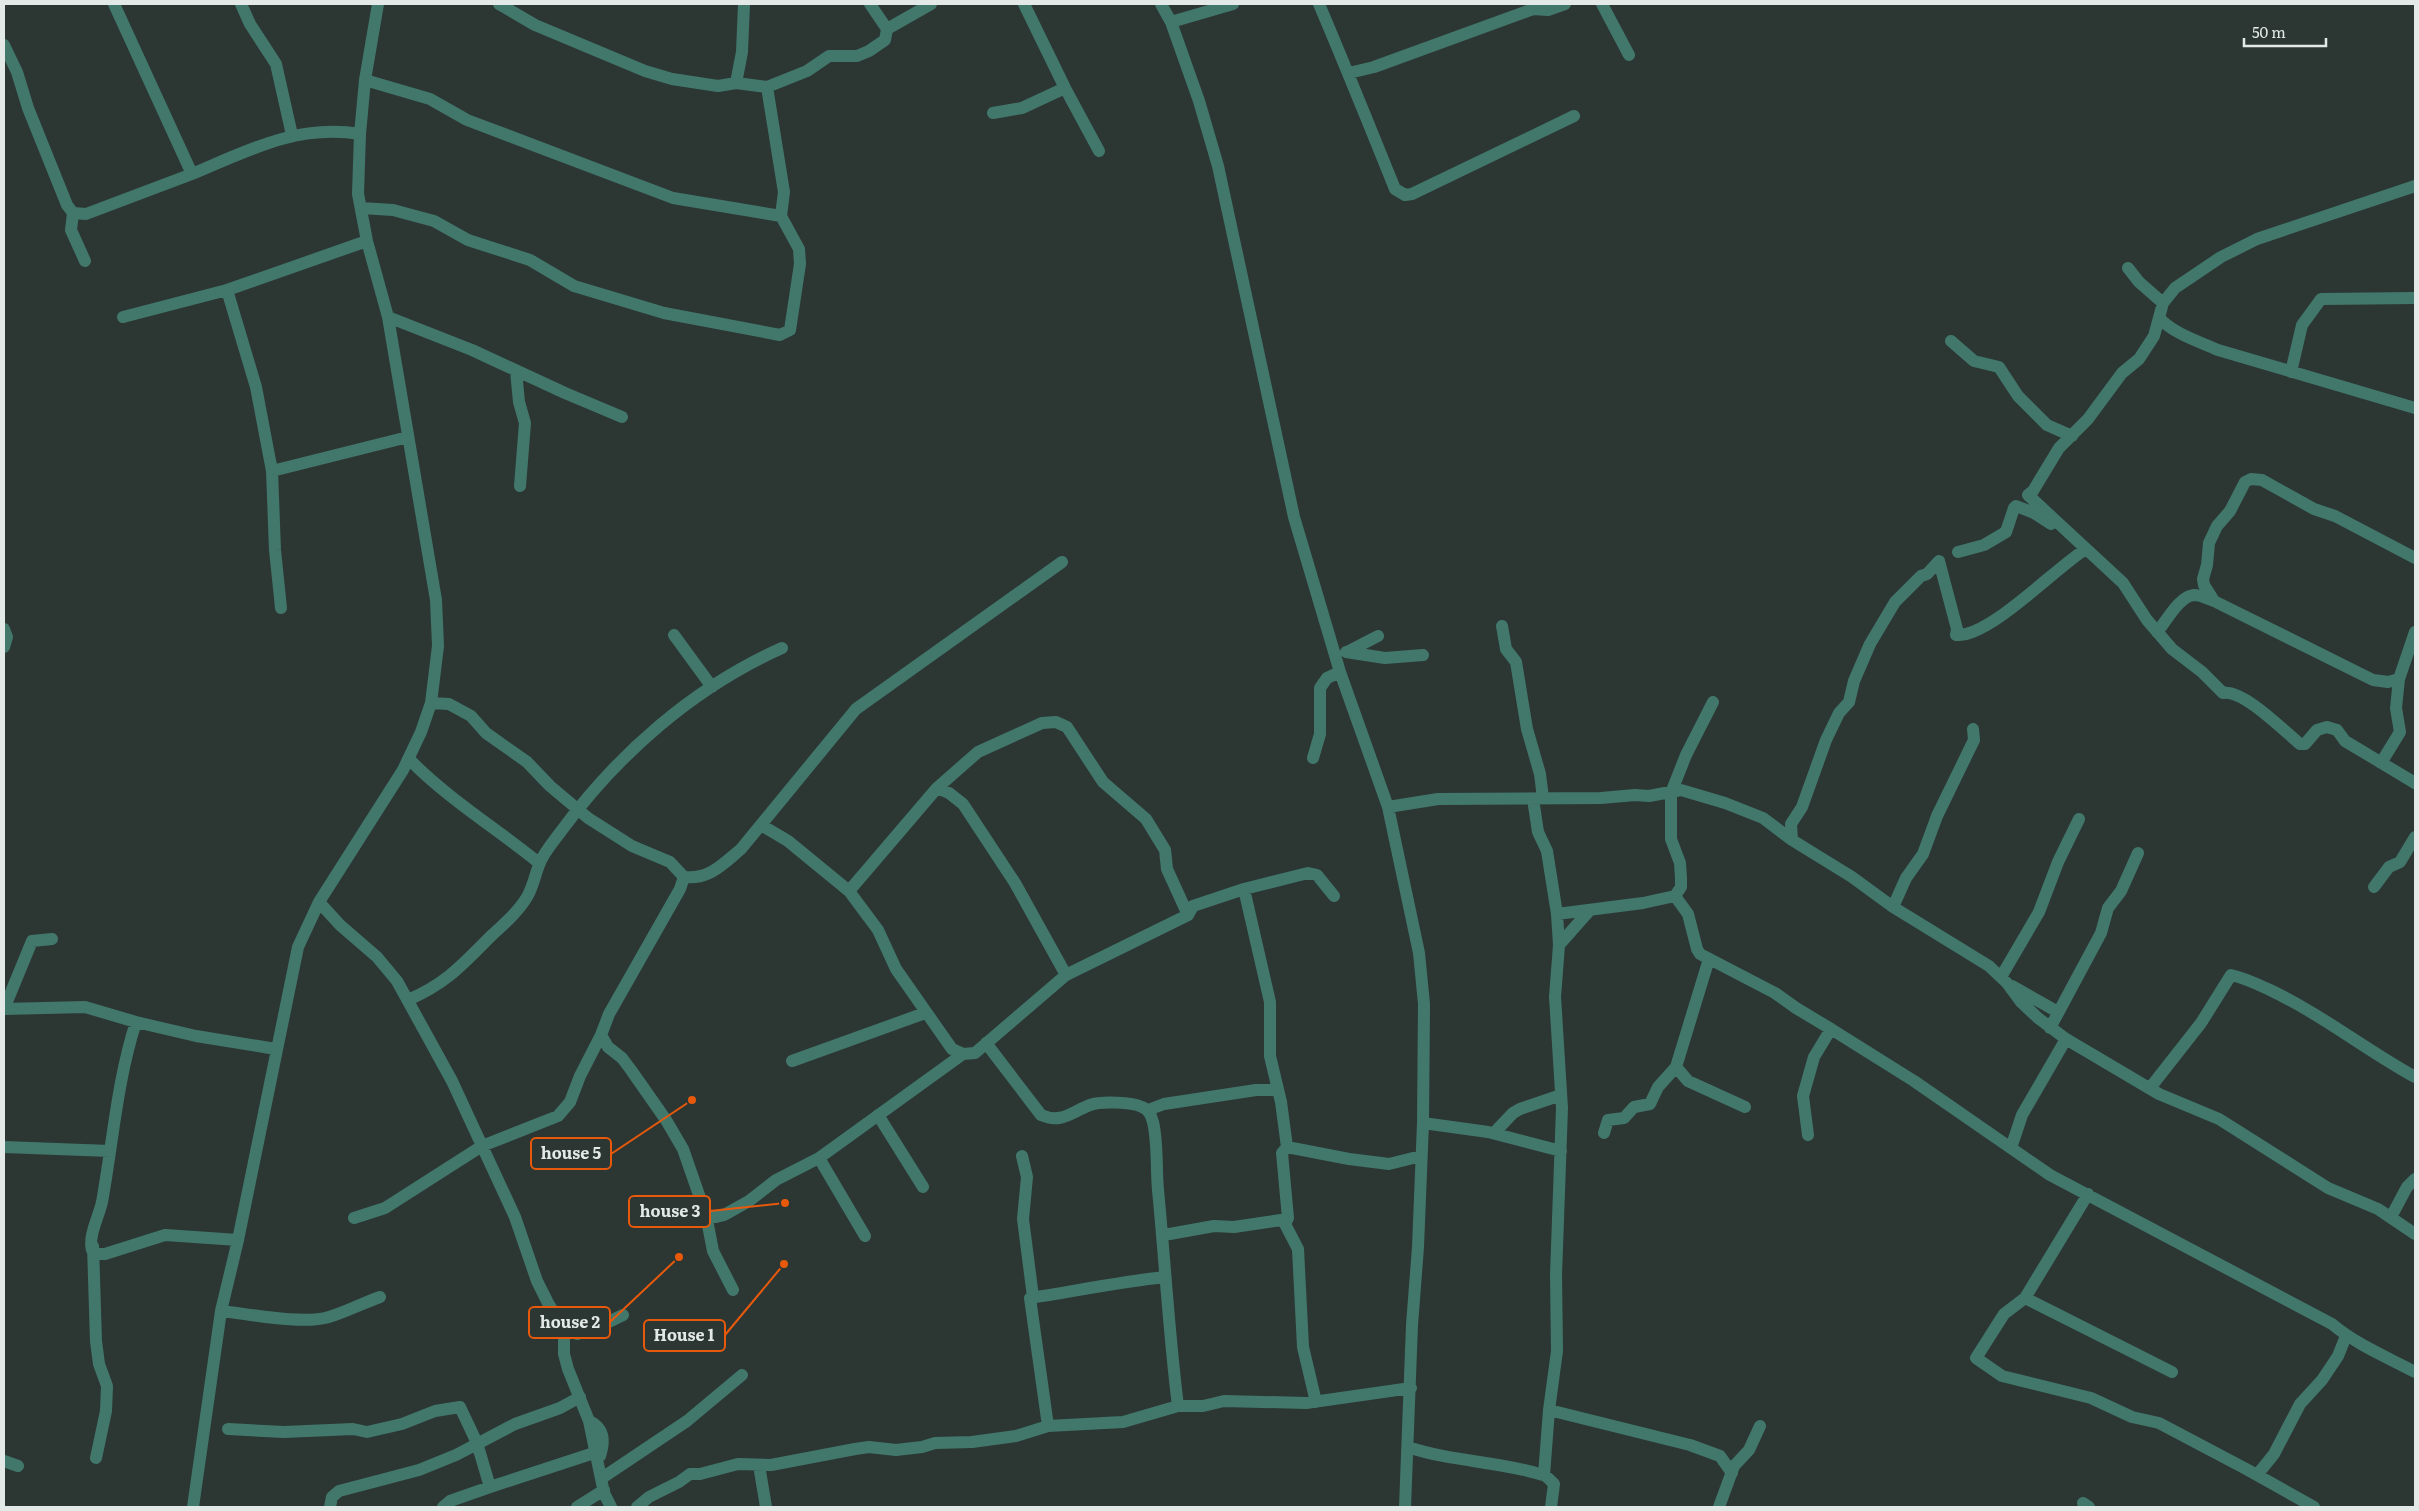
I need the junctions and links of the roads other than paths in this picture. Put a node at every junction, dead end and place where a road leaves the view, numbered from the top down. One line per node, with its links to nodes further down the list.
1 (114, 4): 29 (street)
2 (241, 4): 27 (street)
3 (378, 4): 20 (street)
4 (499, 4): 21 (street)
5 (744, 4): 21 (street)
6 (870, 4): 16 (street)
7 (931, 4): 16 (street)
8 (1161, 4): 15 (street)
9 (1233, 4): 15 (street)
10 (1319, 4): 19 (street)
11 (1565, 4): 14 (street)
12 (1602, 4): 18 (street)
13 (1029, 5): 23 (street)
14 (1532, 6): 19 (street)
15 (1171, 22): 68 (street)
16 (887, 28): 22 (street)
17 (4, 45): 32 (street)
18 (1629, 54)
19 (1350, 73): 25 (street)
20 (365, 80): 26 (street); 33 (street)
21 (736, 83): 22 (street)
22 (767, 87): 33 (street)
23 (1065, 88): 24 (street); 28 (street)
24 (993, 113)
25 (1574, 116)
26 (360, 134): 27 (street); 31 (street)
27 (292, 135): 29 (street)
28 (1099, 151)
29 (192, 174): 32 (street)
30 (2415, 186): 39 (street)
31 (361, 208): 33 (street); 34 (street)
32 (73, 213): 35 (street)
33 (781, 216)
34 (367, 241): 37 (street); 41 (street)
35 (85, 261)
36 (2128, 268): 39 (street)
37 (227, 290): 40 (street); 52 (street)
38 (2415, 298): 47 (street)
39 (2163, 303): 42 (street)
40 (123, 317)
41 (388, 317): 46 (street); 51 (street)
42 (2160, 319): 43 (street); 44 (street)
43 (2171, 330): 44 (street); 47 (street)
44 (2154, 336): 50 (street)
45 (1951, 341): 50 (street)
46 (516, 370): 49 (street); 53 (street)
47 (2291, 372): 48 (street)
48 (2415, 408)
49 (622, 417)
50 (2072, 436): 54 (street)
51 (408, 437): 52 (street); 74 (street)
52 (272, 471): 59 (street)
53 (520, 486)
54 (2079, 549): 55 (street); 62 (street); 87 (street)
55 (1958, 552)
56 (2415, 558): 58 (street)
57 (1062, 562): 88 (street)
58 (2214, 600): 62 (street); 71 (street)
59 (281, 608)
60 (1502, 626): 82 (street)
61 (4, 629): 66 (street)
62 (2157, 632): 78 (street)
63 (2415, 632): 71 (street)
64 (674, 635): 72 (street)
65 (1378, 636): 68 (street)
66 (4, 648)
67 (782, 648): 72 (street)
68 (1341, 655): 69 (street); 70 (street)
69 (1423, 655)
70 (1340, 672): 76 (street); 83 (street)
71 (2399, 679): 78 (street)
72 (712, 687): 84 (street)
73 (1713, 702): 81 (street)
74 (431, 703): 77 (street); 84 (street)
75 (1973, 729): 100 (street)
76 (1313, 758)
77 (409, 759): 92 (street); 99 (street)
78 (2381, 763): 79 (street)
79 (2415, 783)
80 (937, 788): 96 (street); 103 (street); 107 (street)
81 (1671, 793): 82 (street); 86 (street); 98 (street)
82 (1538, 798): 83 (street); 102 (street)
83 (1388, 807): 130 (street)
84 (578, 810): 92 (street); 93 (street)
85 (2079, 819): 108 (street)
86 (1773, 824): 87 (street); 90 (street)
87 (1791, 824): 90 (street)
88 (761, 825): 93 (street); 96 (street)
89 (2415, 837): 94 (street)
90 (1792, 840): 100 (street)
91 (2138, 853): 111 (street)
92 (539, 863): 109 (street)
93 (684, 877): 116 (street)
94 (2374, 887)
95 (1244, 889): 97 (street); 103 (street); 125 (street)
96 (849, 891): 112 (street)
97 (1334, 896)
98 (1676, 896): 101 (street); 106 (street)
99 (319, 902): 109 (street); 119 (street)
100 (1893, 907): 108 (street)
101 (1590, 910): 102 (street); 105 (street)
102 (1557, 914): 105 (street)
103 (1188, 915): 107 (street)
104 (52, 939): 110 (street)
105 (1559, 945): 126 (street)
106 (1709, 959): 115 (street); 122 (street)
107 (1066, 975): 118 (street)
108 (2004, 980): 111 (street); 114 (street)
109 (408, 1000): 134 (street)
110 (4, 1009): 113 (street)
111 (2058, 1012): 114 (street)
112 (925, 1013): 120 (street); 121 (street)
113 (136, 1022): 119 (street); 139 (street)
114 (2050, 1028): 117 (street)
115 (1831, 1029): 133 (street); 137 (street)
116 (601, 1035): 134 (street); 146 (street)
117 (2066, 1039): 124 (street); 137 (street)
118 (986, 1043): 120 (street); 128 (street)
119 (276, 1049): 153 (street)
120 (963, 1054): 129 (street)
121 (792, 1061)
122 (1676, 1068): 127 (street); 132 (street)
123 (2415, 1077): 124 (street)
124 (2150, 1088): 147 (street)
125 (1278, 1090): 128 (street); 135 (street)
126 (1561, 1095): 131 (street); 138 (street)
127 (1745, 1107)
128 (1148, 1110): 151 (street)
129 (878, 1115): 142 (street); 144 (street)
130 (1423, 1123): 131 (street); 141 (street)
131 (1494, 1133): 138 (street)
132 (1604, 1133)
133 (1808, 1134)
134 (482, 1146): 148 (street); 162 (street)
135 (1287, 1146): 141 (street); 149 (street)
136 (4, 1147): 139 (street)
137 (2011, 1148): 145 (street)
138 (1561, 1151): 171 (street)
139 (110, 1152): 153 (street)
140 (1022, 1156): 158 (street)
141 (1421, 1156): 167 (street)
142 (819, 1158): 146 (street); 152 (street)
143 (2415, 1179): 147 (street)
144 (923, 1187)
145 (2088, 1194): 159 (street); 163 (street)
146 (706, 1215): 156 (street)
147 (2391, 1217): 150 (street)
148 (354, 1218)
149 (1285, 1224): 151 (street); 169 (street)
150 (2415, 1234)
151 (1164, 1235): 155 (street)
152 (865, 1236)
153 (238, 1240): 160 (street)
154 (93, 1243): 178 (street)
155 (1165, 1277): 158 (street); 170 (street)
156 (733, 1290)
157 (380, 1297): 160 (street)
158 (1033, 1298): 172 (street)
159 (2025, 1298): 164 (street); 184 (street)
160 (221, 1311): 187 (street)
161 (623, 1315): 162 (street)
162 (564, 1329): 168 (street)
163 (2346, 1336): 165 (street); 184 (street)
164 (2172, 1372)
165 (2415, 1372)
166 (742, 1375): 185 (street)
167 (1410, 1388): 169 (street); 176 (street)
168 (580, 1397): 175 (street); 177 (street)
169 (1316, 1402): 170 (street)
170 (1178, 1406): 172 (street)
171 (1549, 1410): 182 (street); 183 (street)
172 (1048, 1426): 180 (street)
173 (1760, 1426): 182 (street)
174 (228, 1429): 175 (street)
175 (477, 1443): 186 (street); 188 (street)
176 (1408, 1447): 183 (street); 194 (street)
177 (598, 1456): 185 (street); 186 (street)
178 (96, 1458)
179 (4, 1461): 181 (street)
180 (759, 1465): 192 (street); 193 (street)
181 (18, 1466)
182 (1732, 1473): 196 (street)
183 (1544, 1475): 195 (street)
184 (2258, 1475): 197 (street)
185 (603, 1484): 190 (street); 191 (street)
186 (490, 1486): 189 (street)
187 (193, 1507)
188 (330, 1507)
189 (443, 1507)
190 (577, 1507)
191 (611, 1507)
192 (637, 1507)
193 (766, 1507)
194 (1405, 1507)
195 (1552, 1507)
196 (1720, 1507)
197 (2314, 1507)

